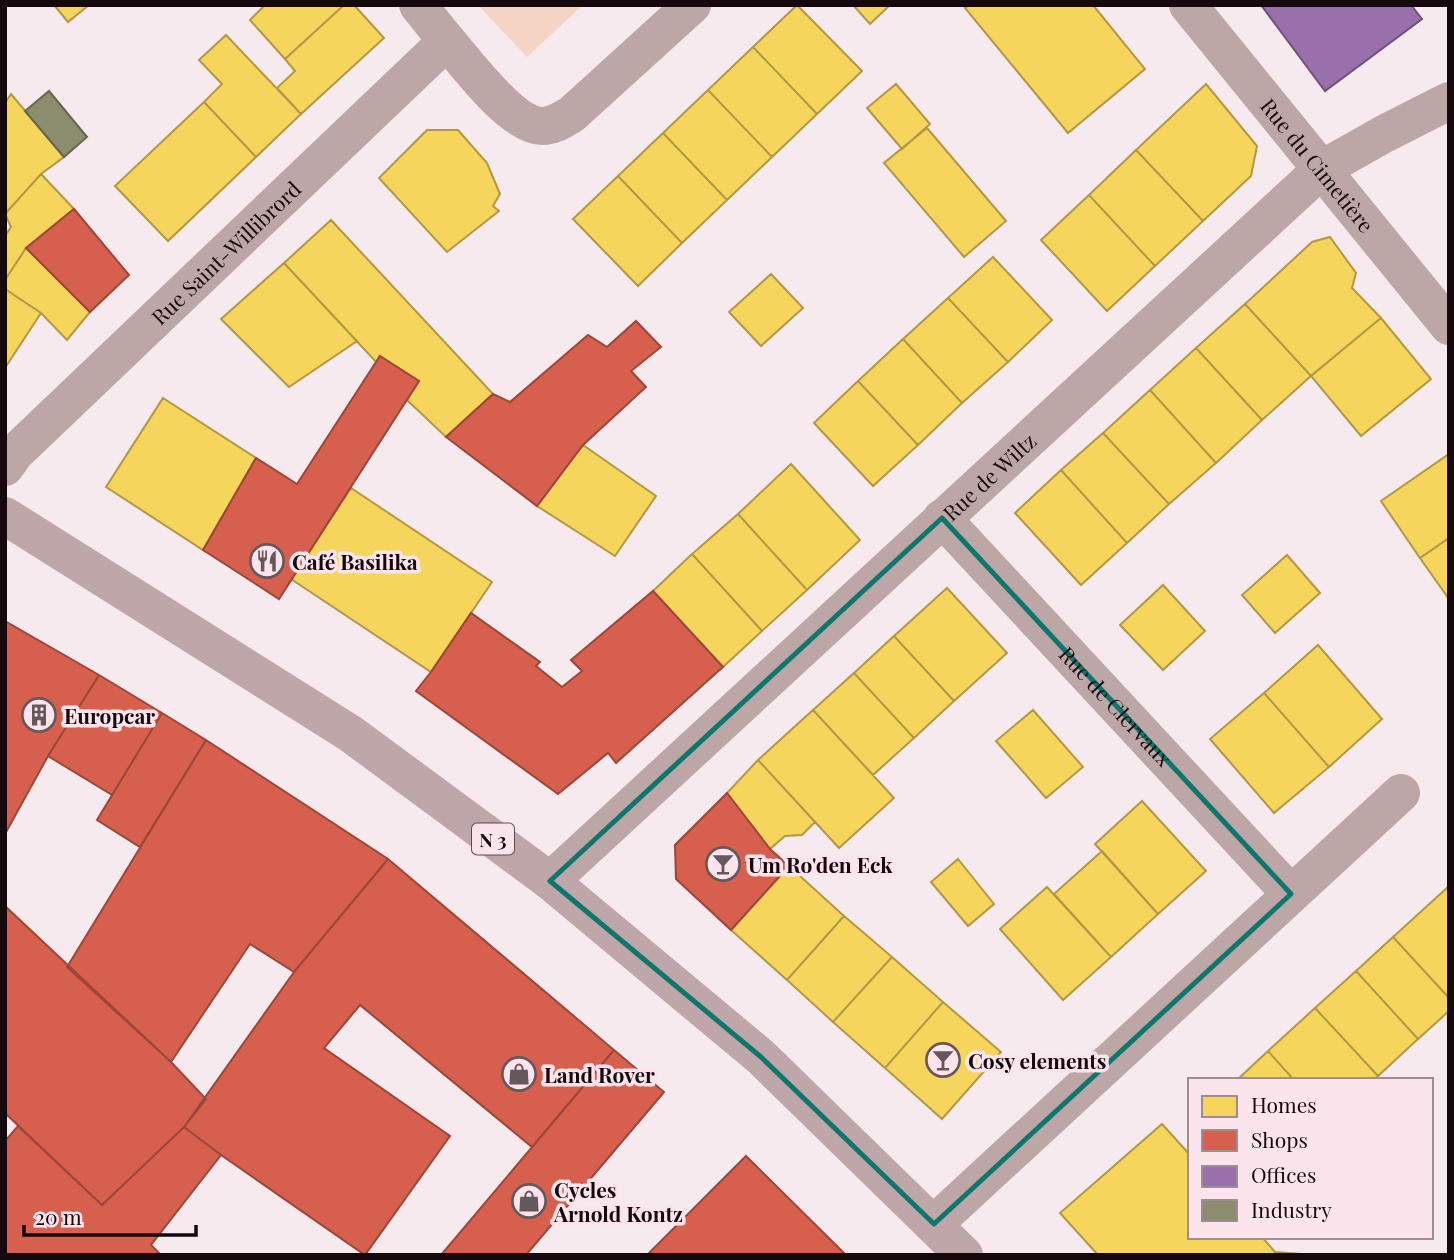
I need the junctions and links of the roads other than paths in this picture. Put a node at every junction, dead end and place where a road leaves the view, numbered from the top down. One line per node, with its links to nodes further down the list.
1 (418, 5): 4 (street)
2 (692, 5): 4 (street)
3 (1188, 5): 6 (street, Rue du Cimetière)
4 (447, 41): 8 (street, Rue Saint-Willibrord)
5 (1449, 102): 6 (street, Rue de Wiltz)
6 (1322, 169): 7 (street, Rue du Cimetière); 10 (street, Rue de Wiltz)
7 (1449, 326)
8 (5, 467)
9 (5, 516): 12 (main road, N 3)
10 (942, 518): 12 (street, Rue de Wiltz); 13 (street, Rue de Clervaux)
11 (1401, 793): 13 (street)
12 (550, 881): 14 (main road, N 3)
13 (1291, 894): 14 (street)
14 (934, 1224): 15 (main road, N 3)
15 (964, 1255)

